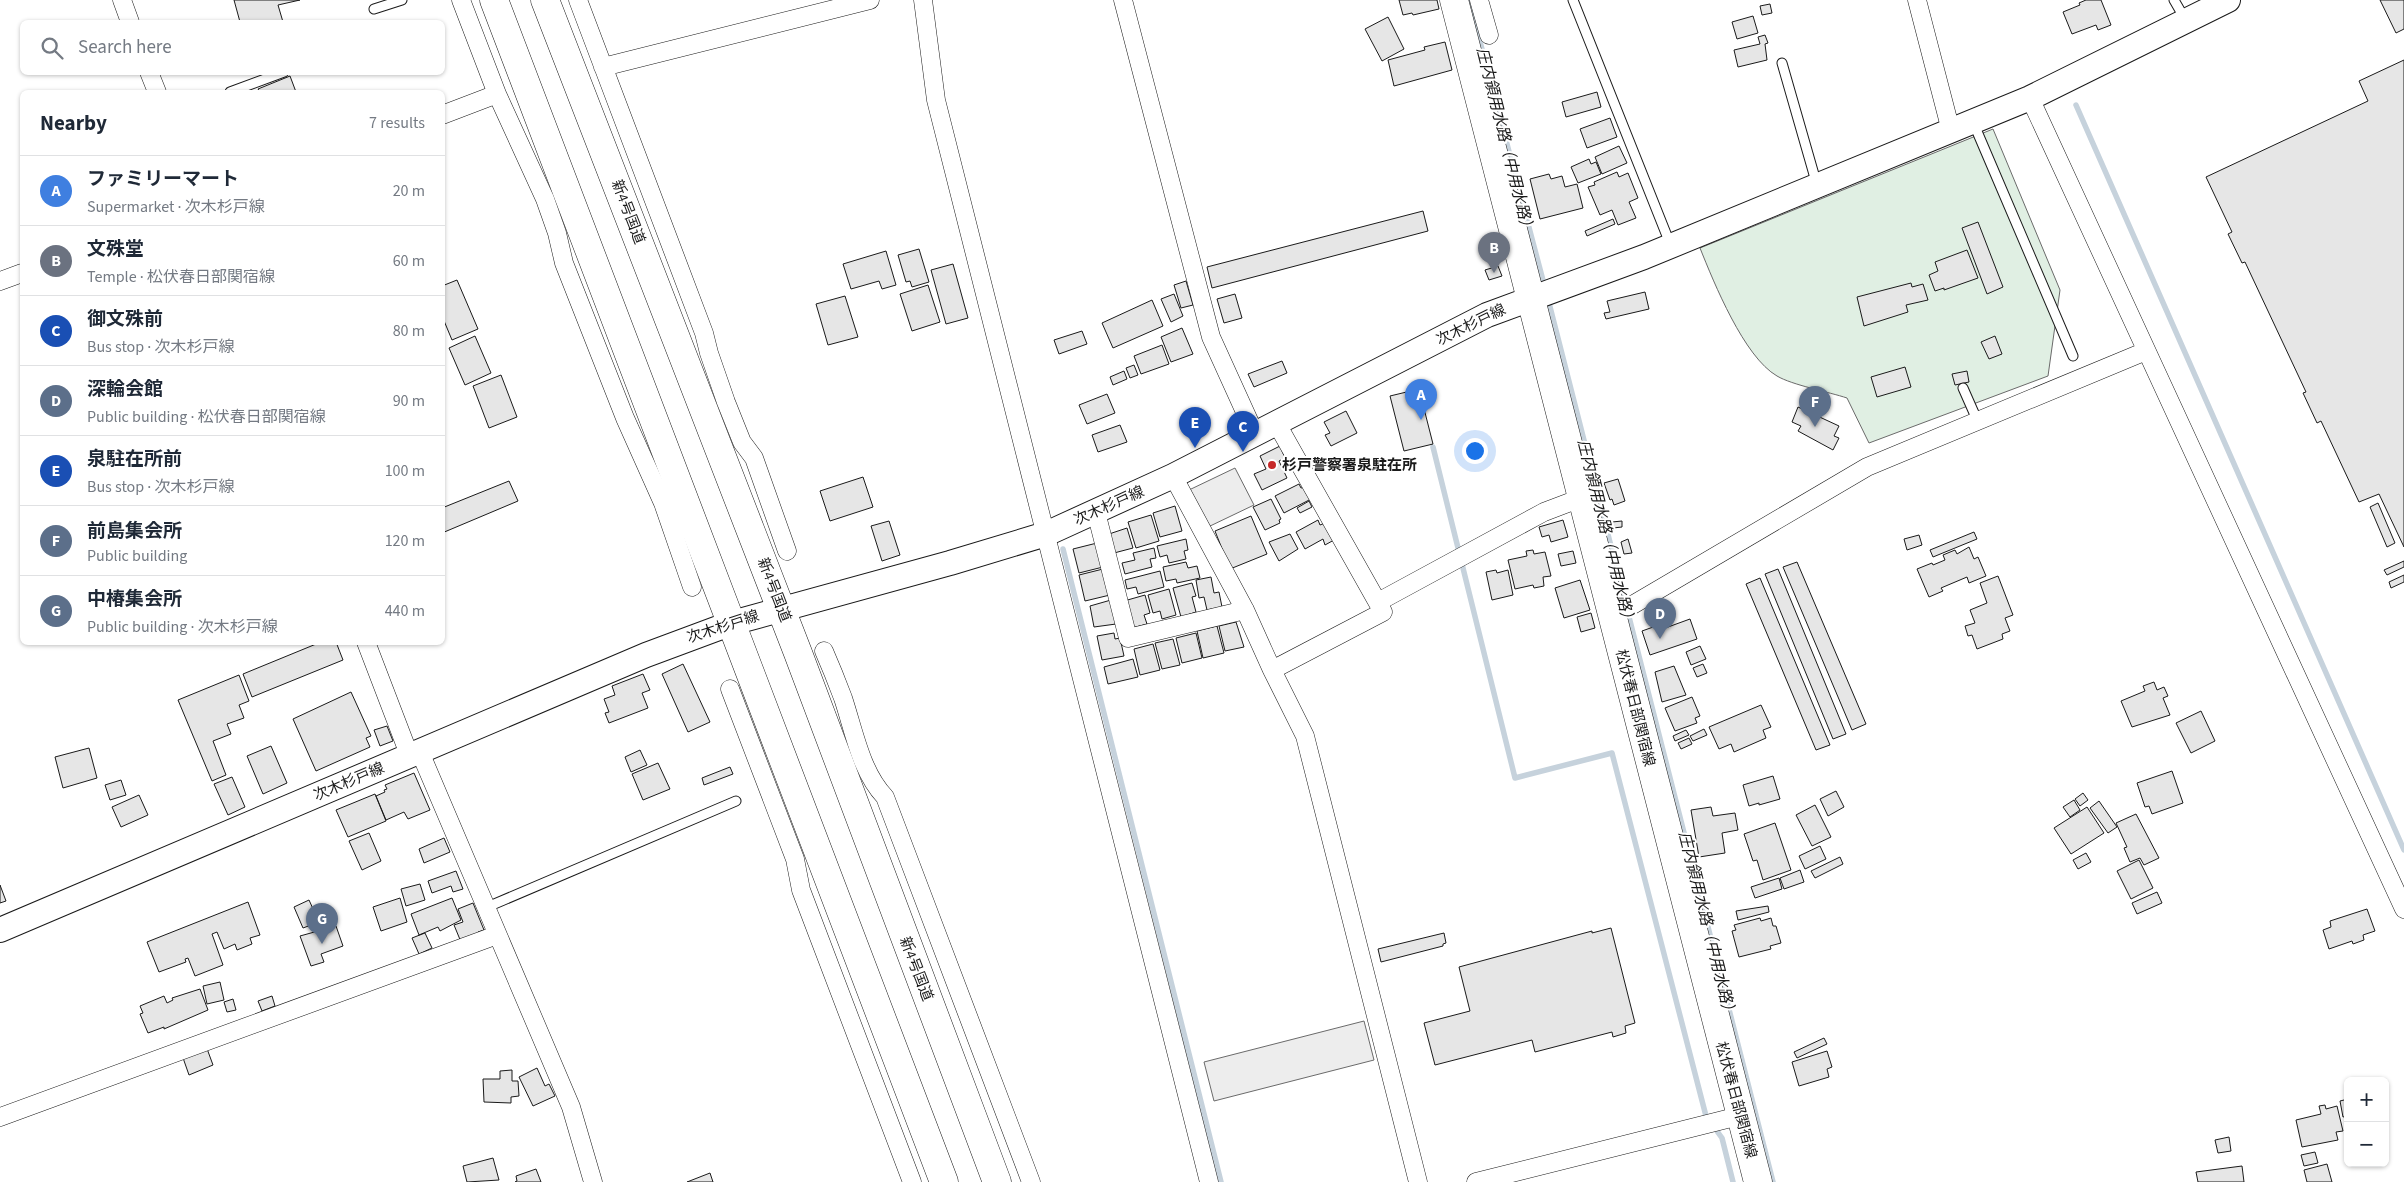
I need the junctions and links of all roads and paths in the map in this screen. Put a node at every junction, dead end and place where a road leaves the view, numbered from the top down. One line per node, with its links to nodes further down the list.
1 (122, 0): 17 (street)
2 (402, 0): 16 (lane)
3 (462, 0): 26 (street)
4 (494, 0): 32 (main road)
5 (545, 0): 50 (main road, 新4号国道)
6 (578, 0): 21 (street)
7 (870, 0): 21 (street)
8 (923, 0): 46 (street)
9 (1124, 0): 42 (street)
10 (1454, 0): 36 (main road, 松伏春日部関宿線)
11 (1479, 0): 19 (street)
12 (1573, 0): 33 (lane)
13 (1917, 0): 30 (street)
14 (2174, 0): 18 (lane)
15 (2227, 0): 18 (main road, 次木杉戸線)
16 (374, 9)
17 (129, 20)
18 (2186, 21): 27 (main road, 次木杉戸線)
19 (1489, 35)
20 (1782, 63): 31 (lane)
21 (603, 67): 47 (street)
22 (150, 75): 24 (street)
23 (276, 75): 25 (lane)
24 (156, 90)
25 (235, 90)
26 (497, 94): 28 (street); 32 (street)
27 (2030, 98): 29 (main road, 次木杉戸線); 37 (street)
28 (445, 114)
29 (1973, 122): 30 (main road, 次木杉戸線); 38 (lane)
30 (1951, 131): 31 (main road, 次木杉戸線)
31 (1817, 186): 33 (main road, 次木杉戸線)
32 (554, 192): 48 (street); 53 (main road)
33 (1671, 246): 36 (main road, 次木杉戸線)
34 (20, 274): 35 (street)
35 (0, 281)
36 (1529, 298): 41 (main road, 次木杉戸線); 44 (main road, 松伏春日部関宿線)
37 (2146, 350): 40 (street); 63 (street)
38 (2073, 356)
39 (1963, 388): 40 (lane)
40 (1978, 422): 52 (street)
41 (1277, 424): 42 (main road, 次木杉戸線); 49 (street)
42 (1255, 434): 43 (main road, 次木杉戸線)
43 (1173, 476): 45 (main road, 次木杉戸線); 51 (street)
44 (1581, 498): 49 (street); 52 (main road, 松伏春日部関宿線)
45 (1096, 512): 46 (main road, 次木杉戸線); 51 (street)
46 (1046, 534): 50 (main road, 次木杉戸線); 73 (street)
47 (787, 551)
48 (692, 587)
49 (1378, 602): 56 (street)
50 (780, 609): 53 (main road, 次木杉戸線); 58 (main road, 新4号国道)
51 (1245, 610): 56 (street)
52 (1610, 611): 66 (main road, 松伏春日部関宿線)
53 (732, 623): 59 (main road, 次木杉戸線); 61 (main road)
54 (367, 645): 59 (street)
55 (824, 651): 58 (street)
56 (1272, 670): 74 (street)
57 (730, 689): 61 (street)
58 (845, 747): 71 (main road, 新4号国道); 72 (street)
59 (415, 754): 62 (street); 64 (main road, 次木杉戸線)
60 (736, 800): 62 (lane)
61 (796, 827): 69 (street); 70 (main road)
62 (485, 908): 65 (street)
63 (2404, 908)
64 (0, 930)
65 (497, 935): 67 (street); 68 (street)
66 (1739, 1116): 75 (street); 76 (main road, 松伏春日部関宿線)
67 (0, 1117)
68 (593, 1182)
69 (912, 1182)
70 (944, 1182)
71 (997, 1182)
72 (1031, 1182)
73 (1209, 1182)
74 (1418, 1182)
75 (1476, 1182)
76 (1758, 1182)

